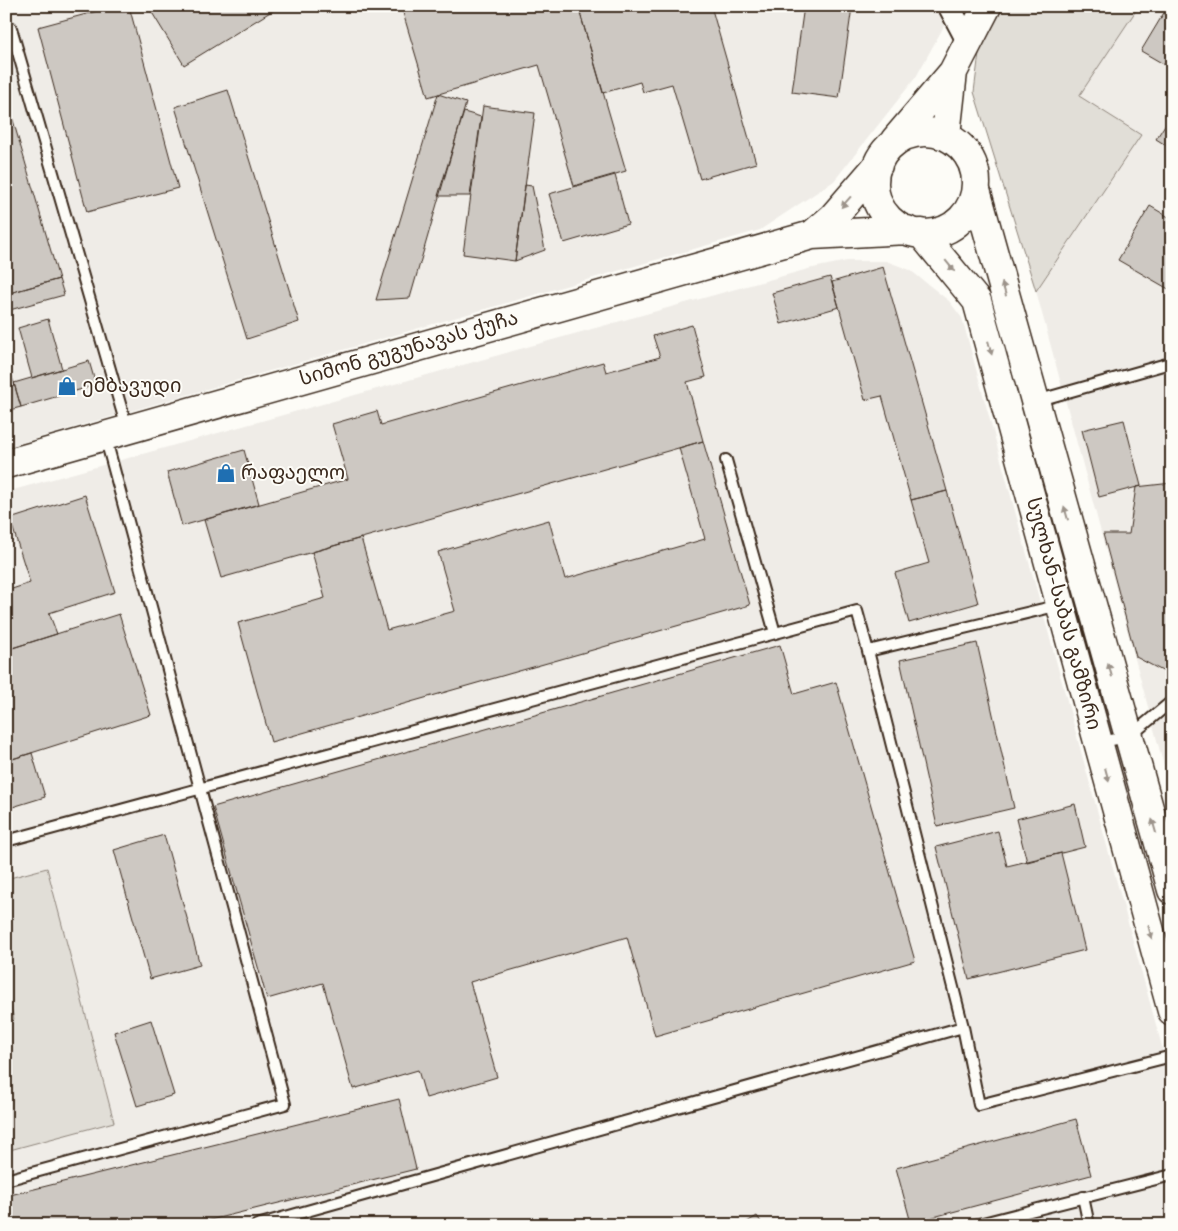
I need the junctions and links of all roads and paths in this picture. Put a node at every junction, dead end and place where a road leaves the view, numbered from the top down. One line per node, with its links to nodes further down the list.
1 (949, 6): 4 (street)
2 (987, 6): 4 (main road, სიმონ გუგუნავას ქუჩა)
3 (10, 28): 13 (lane)
4 (968, 42): 5 (main road, სიმონ გუგუნავას ქუჩა)
5 (953, 72): 6 (main road, სიმონ გუგუნავას ქუჩა); 7 (main road, სიმონ გუგუნავას ქუჩა)
6 (946, 135): 7 (main road); 8 (main road)
7 (884, 155): 9 (main road); 10 (main road, სიმონ გუგუნავას ქუჩა, one-way to 10)
8 (976, 190): 9 (main road); 12 (main road, სულხან-საბას გამზირი, one-way to 8)
9 (914, 232): 10 (main road, სიმონ გუგუნავას ქუჩა); 16 (main road, სულხან-საბას გამზირი, one-way to 16)
10 (812, 235): 13 (main road, სიმონ გუგუნავას ქუჩა)
11 (1170, 363): 12 (lane)
12 (1035, 401): 20 (main road, სულხან-საბას გამზირი, one-way to 12)
13 (116, 432): 15 (main road, სიმონ გუგუნავას ქუჩა); 22 (lane)
14 (726, 460): 17 (lane)
15 (6, 464)
16 (1060, 605): 18 (lane); 21 (main road, სულხან-საბას გამზირი)
17 (775, 633): 18 (lane); 22 (lane)
18 (868, 652): 26 (lane)
19 (1172, 701): 20 (lane)
20 (1129, 737): 21 (lane); 24 (main road, სულხან-საბას გამზირი, one-way to 20)
21 (1098, 742): 25 (main road, სულხან-საბას გამზირი, one-way to 25)
22 (200, 787): 23 (lane); 29 (lane)
23 (6, 841)
24 (1172, 890)
25 (1172, 1011)
26 (963, 1027): 27 (lane); 31 (lane)
27 (1172, 1056)
28 (1172, 1175): 30 (lane)
29 (6, 1180)
30 (1083, 1197): 32 (lane); 33 (lane)
31 (257, 1225)
32 (975, 1225)
33 (1089, 1225)

